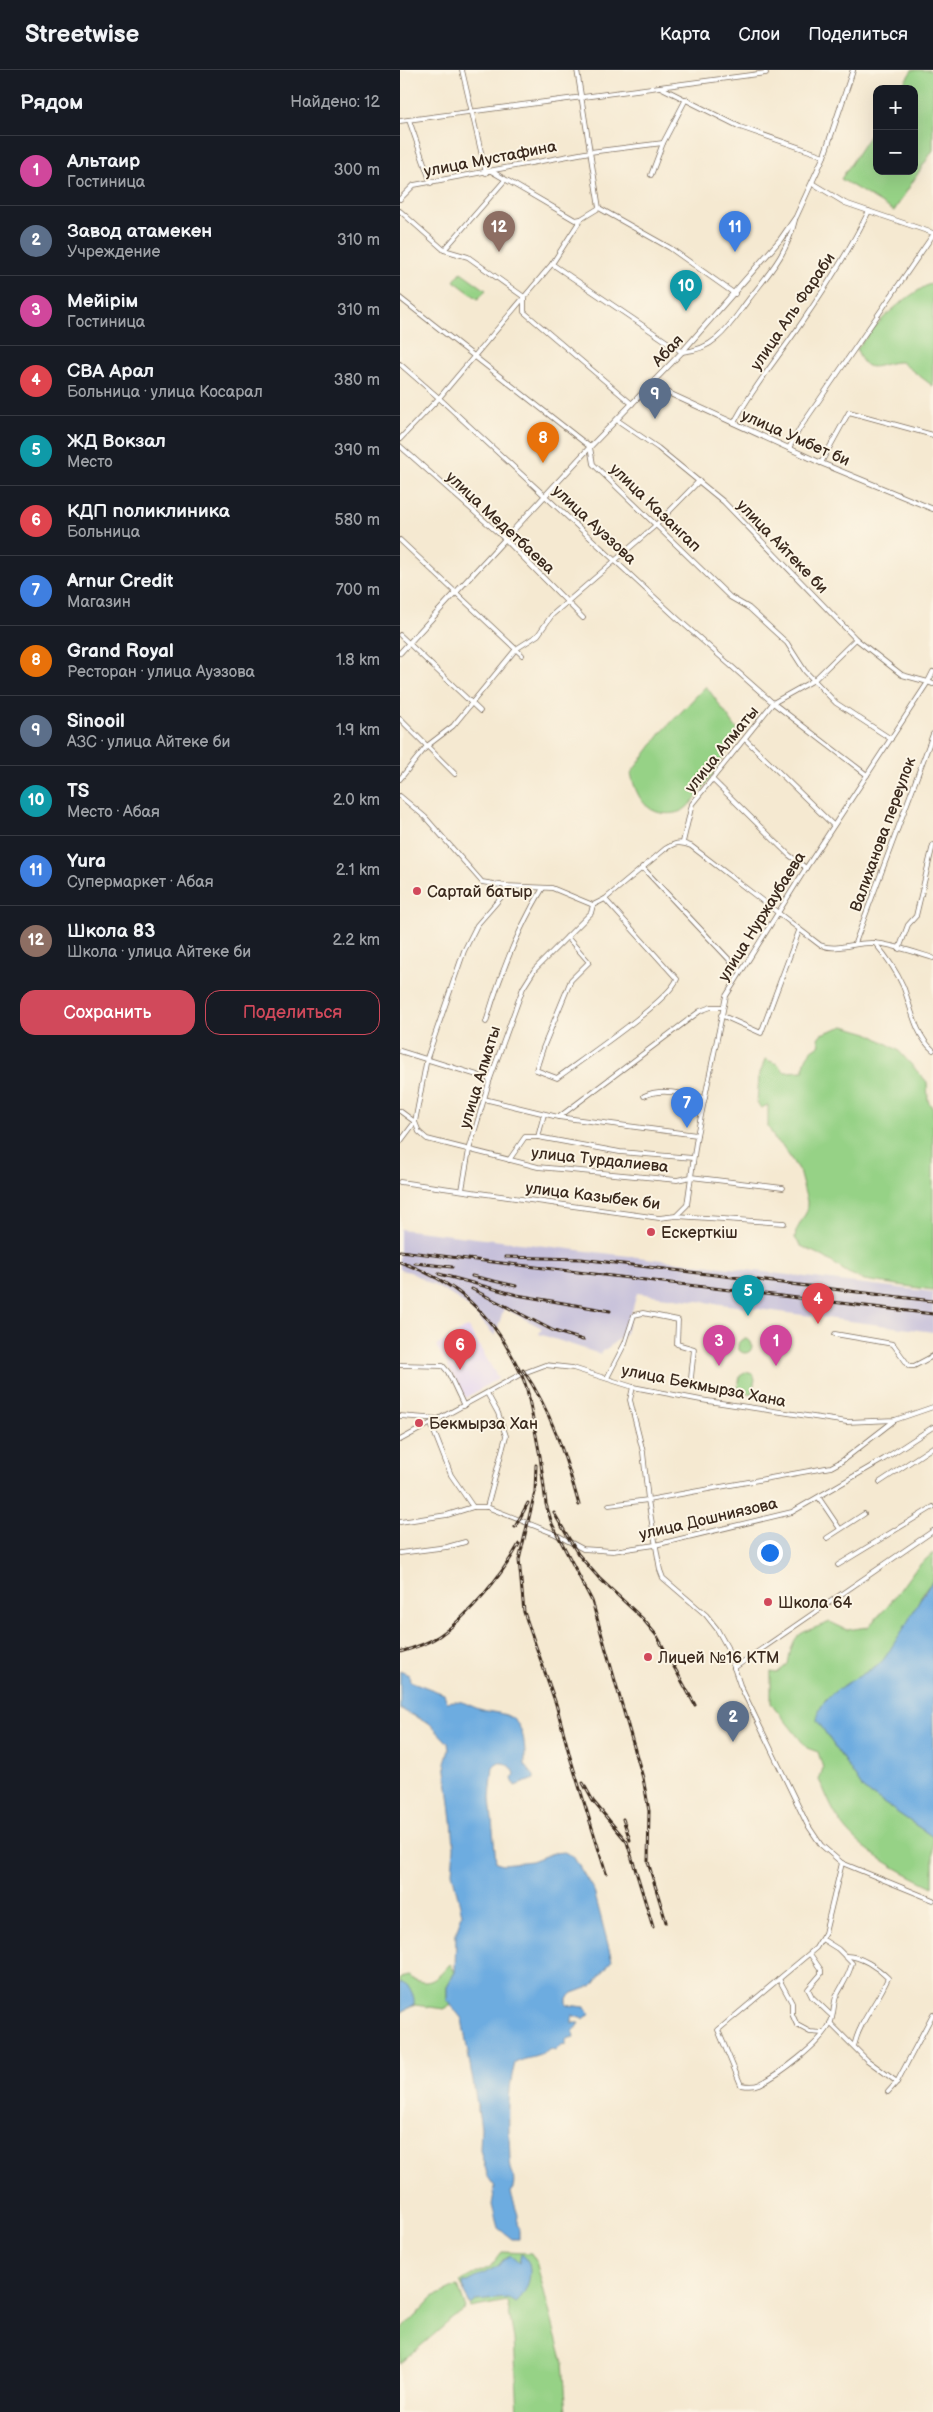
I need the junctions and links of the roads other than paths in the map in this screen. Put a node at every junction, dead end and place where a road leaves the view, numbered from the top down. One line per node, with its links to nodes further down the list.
1 (462, 70): 8 (street)
2 (577, 70): 6 (street)
3 (853, 70): 13 (street, Абая)
4 (766, 73): 5 (street)
5 (658, 86): 6 (street); 7 (street)
6 (581, 96): 8 (street); 12 (street)
7 (686, 99): 11 (street); 13 (street)
8 (471, 111): 9 (street); 15 (street)
9 (409, 120): 10 (street); 18 (street)
10 (400, 121)
11 (663, 143): 12 (street, улица Мустафина); 16 (street)
12 (590, 152): 14 (street, улица Мустафина); 21 (street)
13 (824, 156): 19 (street, Абая)
14 (491, 172): 15 (street, улица Мустафина); 17 (street)
15 (486, 173): 18 (street, улица Мустафина)
16 (651, 175)
17 (504, 180): 25 (street); 27 (street)
18 (431, 183): 20 (street, улица Мустафина)
19 (812, 183): 23 (street); 24 (street, Абая)
20 (400, 199)
21 (599, 208): 25 (street); 29 (street)
22 (400, 211): 27 (street)
23 (870, 211): 26 (street); 39 (street, улица Аль Фараби)
24 (796, 216): 29 (street, Абая); 32 (street)
25 (581, 219): 28 (street)
26 (933, 234): 44 (street)
27 (444, 250): 30 (street)
28 (552, 264): 30 (street); 32 (street)
29 (735, 294): 32 (street, Абая)
30 (524, 297): 33 (street); 37 (street)
31 (400, 298): 33 (street)
32 (682, 352): 35 (street, Абая)
33 (475, 356): 36 (street); 43 (street)
34 (400, 364): 36 (street, улица Ауэзова)
35 (651, 385): 37 (street, Абая); 39 (street, улица Умбет би)
36 (440, 398): 41 (street); 47 (street, улица Ауэзова)
37 (632, 404): 38 (street, Абая)
38 (617, 420): 43 (street, Абая); 46 (street, улица Айтеке би)
39 (734, 424): 44 (street, улица Умбет би)
40 (933, 435): 45 (street)
41 (400, 439)
42 (400, 446): 50 (street, улица Медетбаева)
43 (590, 447): 47 (street, Абая); 49 (street, улица Казангап)
44 (789, 448): 45 (street, улица Умбет би)
45 (821, 463): 48 (street, улица Умбет би)
46 (699, 481): 49 (street); 57 (street, улица Айтеке би)
47 (546, 495): 50 (street, Абая); 52 (street, улица Ауэзова)
48 (933, 509)
49 (656, 524): 52 (street); 63 (street, улица Казангап)
50 (505, 538): 53 (street, Абая); 54 (street, улица Медетбаева)
51 (400, 540): 53 (street)
52 (615, 560): 54 (street); 66 (street, улица Ауэзова)
53 (457, 591): 58 (street, Абая); 59 (street)
54 (567, 602): 55 (street, улица Медетбаева); 59 (street)
55 (583, 618)
56 (400, 635): 58 (street)
57 (856, 639): 63 (street, улица Алматы); 64 (street, улица Айтеке би)
58 (409, 644): 60 (street, Абая); 65 (street)
59 (516, 649): 61 (street); 65 (street)
60 (400, 653)
61 (522, 655)
62 (933, 672): 64 (street, улица Нуржаубаева)
63 (814, 680): 66 (street, улица Алматы); 71 (street, улица Казангап)
64 (930, 683): 71 (street, улица Нуржаубаева)
65 (471, 703): 67 (street); 72 (street)
66 (773, 703): 70 (street, улица Алматы); 74 (street, улица Ауэзова)
67 (480, 711)
68 (400, 719): 72 (street)
69 (933, 734): 90 (street, Валиханова переулок)
70 (745, 739): 76 (street, улица Алматы); 78 (street)
71 (891, 739): 74 (street, улица Нуржаубаева)
72 (427, 746): 73 (street); 75 (street)
73 (456, 774)
74 (867, 775): 78 (street, улица Нуржаубаева)
75 (400, 779)
76 (712, 779): 79 (street, улица Алматы); 82 (street)
77 (400, 796): 83 (street)
78 (833, 825): 82 (street, улица Нуржаубаева)
79 (683, 842): 81 (street); 87 (street)
80 (933, 846): 92 (street)
81 (642, 867): 85 (street); 94 (street)
82 (806, 868): 87 (street, улица Нуржаубаева)
83 (506, 886): 84 (street); 100 (street)
84 (544, 888): 86 (street); 97 (street)
85 (605, 899): 86 (street); 89 (street)
86 (593, 905): 89 (street, улица Алматы)
87 (776, 913): 88 (street); 94 (street, улица Нуржаубаева)
88 (799, 931): 90 (street); 96 (street)
89 (567, 938): 101 (street, улица Алматы)
90 (855, 943): 91 (street)
91 (875, 943): 92 (street); 98 (street)
92 (899, 949): 93 (street)
93 (931, 956)
94 (740, 971): 95 (street, улица Нуржаубаева)
95 (723, 1007): 96 (street); 107 (street, улица Нуржаубаева)
96 (721, 1016): 103 (street)
97 (486, 1022)
98 (933, 1050)
99 (400, 1051): 100 (street)
100 (427, 1058): 101 (street); 108 (street)
101 (490, 1079): 104 (street, улица Алматы)
102 (644, 1096): 103 (street)
103 (704, 1098): 109 (street)
104 (484, 1099): 106 (street); 112 (street, улица Алматы)
105 (400, 1111): 108 (street, улица Турдалиева)
106 (544, 1114): 107 (street); 110 (street)
107 (558, 1117): 109 (street)
108 (415, 1122): 111 (street); 112 (street, улица Турдалиева)
109 (697, 1135): 113 (street)
110 (538, 1137): 113 (street); 114 (street)
111 (400, 1141)
112 (469, 1150): 114 (street, улица Турдалиева); 118 (street, улица Алматы)
113 (693, 1158): 115 (street)
114 (509, 1160): 115 (street, улица Турдалиева)
115 (691, 1177): 117 (street, улица Турдалиева); 119 (street)
116 (400, 1182): 118 (street, улица Казыбек би)
117 (783, 1188)
118 (462, 1190): 119 (street, улица Казыбек би)
119 (676, 1216): 120 (street, улица Казыбек би)
120 (784, 1223)
121 (835, 1334): 122 (street)
122 (933, 1356)
123 (400, 1365): 128 (street)
124 (607, 1378): 125 (street); 126 (street, улица Бекмырза Хана); 127 (street, улица Бекмырза Хана)
125 (691, 1378)
126 (633, 1387): 132 (street, улица Бекмырза Хана); 139 (street)
127 (487, 1393): 128 (street, улица Бекмырза Хана); 142 (street)
128 (464, 1406): 131 (street, улица Бекмырза Хана)
129 (933, 1407): 132 (street)
130 (400, 1416): 131 (street)
131 (440, 1419): 133 (street, улица Бекмырза Хана)
132 (895, 1420): 139 (street)
133 (431, 1424): 135 (street, улица Бекмырза Хана); 141 (street)
134 (933, 1427): 138 (street, улица Дошниязова)
135 (400, 1440)
136 (933, 1447): 137 (street)
137 (880, 1482)
138 (819, 1498): 146 (street); 150 (street, улица Дошниязова)
139 (648, 1500): 140 (street); 150 (street)
140 (609, 1504)
141 (474, 1507): 142 (street, улица Дошниязова); 145 (street, улица Дошниязова)
142 (487, 1507): 150 (street, улица Дошниязова)
143 (933, 1507): 152 (street)
144 (864, 1514): 146 (street)
145 (401, 1522)
146 (840, 1529): 148 (street)
147 (933, 1531): 153 (street)
148 (827, 1538)
149 (465, 1542): 151 (street)
150 (655, 1545): 153 (street)
151 (400, 1553)
152 (838, 1565)
153 (734, 1668): 154 (street)
154 (842, 1863): 155 (street); 156 (street)
155 (933, 1900)
156 (822, 1939): 157 (street); 158 (street)
157 (810, 1954): 159 (street); 161 (street)
158 (845, 1956): 161 (street); 164 (street)
159 (779, 1979): 163 (street); 163 (street)
160 (933, 2014): 165 (street)
161 (832, 2016): 162 (street)
162 (830, 2023): 163 (street); 164 (street)
163 (823, 2034)
164 (854, 2046): 165 (street)
165 (896, 2082): 166 (street)
166 (888, 2092)

